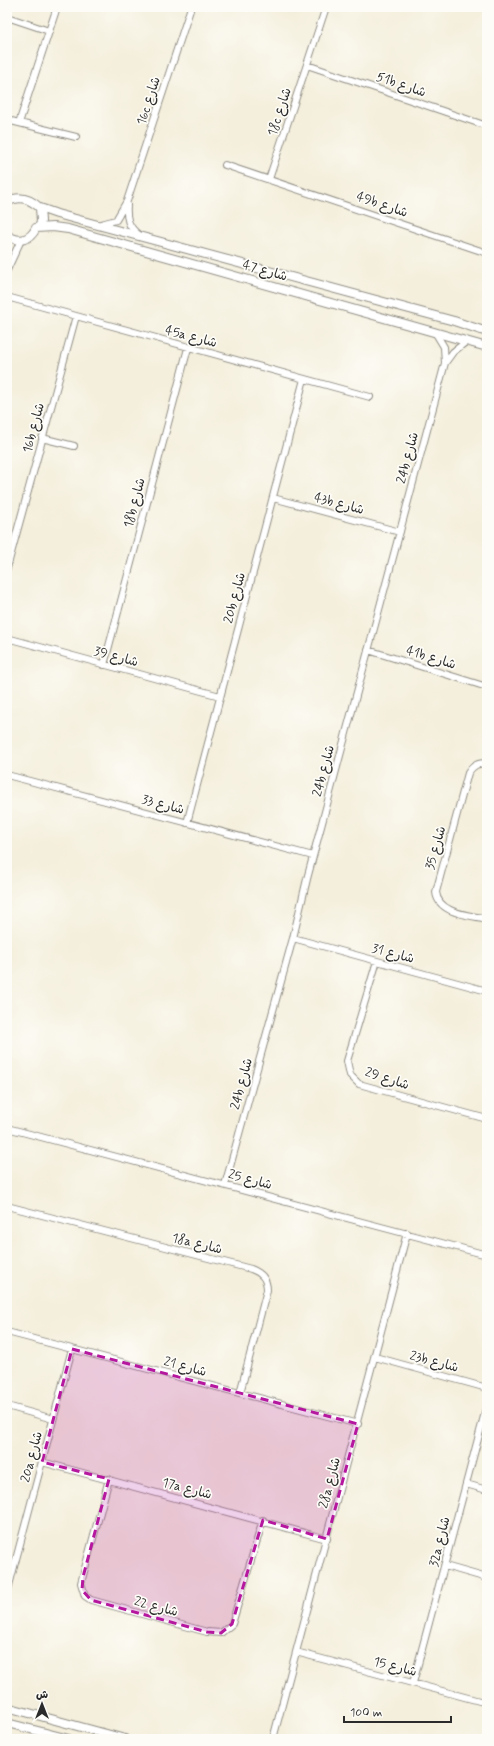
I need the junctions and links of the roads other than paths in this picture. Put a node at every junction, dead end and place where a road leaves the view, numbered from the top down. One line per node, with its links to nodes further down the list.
1 (57, 7): 5 (street)
2 (191, 7): 14 (street, 16c شارع)
3 (326, 7): 6 (street, 18c شارع)
4 (7, 17): 5 (street)
5 (49, 31): 8 (street)
6 (307, 65): 9 (street, 51b شارع); 12 (street, 18c شارع)
7 (7, 120): 8 (street)
8 (19, 123): 10 (street)
9 (487, 126)
10 (76, 137)
11 (226, 165): 12 (street)
12 (270, 179): 21 (street, 49b شارع)
13 (9, 200): 15 (street, شارع 47)
14 (127, 201): 16 (street, 16c شارع); 19 (street, 16c شارع)
15 (40, 208): 16 (street, شارع 47); 17 (street)
16 (99, 224): 19 (street, شارع 47)
17 (36, 228): 20 (street); 25 (street, شارع 47)
18 (7, 235): 20 (street)
19 (141, 236): 26 (street, شارع 47)
20 (21, 240): 22 (street)
21 (487, 253)
22 (7, 270)
23 (7, 297): 24 (street, 45a شارع)
24 (76, 316): 29 (street, 45a شارع); 33 (street, 16b شارع)
25 (434, 331): 27 (street, شارع 47); 30 (street, 24b شارع)
26 (487, 332)
27 (467, 341): 28 (street, شارع 47); 30 (street, 24b شارع)
28 (487, 347)
29 (188, 348): 31 (street, 45a شارع); 40 (street, 18b شارع)
30 (445, 363): 36 (street, 24b شارع)
31 (304, 379): 32 (street, 45a شارع); 35 (street, 20b شارع)
32 (370, 397)
33 (42, 438): 34 (street); 37 (street, 16b شارع)
34 (74, 446)
35 (273, 498): 36 (street, 43b شارع); 42 (street, 20b شارع)
36 (400, 532): 39 (street, 24b شارع)
37 (7, 568)
38 (7, 638): 40 (street, شارع 39)
39 (368, 650): 41 (street, 41b شارع); 46 (street, 24b شارع)
40 (104, 665): 42 (street, شارع 39)
41 (487, 687)
42 (220, 696): 45 (street, 20b شارع)
43 (487, 763): 47 (street, شارع 35)
44 (7, 775): 45 (street, شارع 33)
45 (187, 823): 46 (street, شارع 33)
46 (313, 856): 48 (street, 24b شارع)
47 (487, 919)
48 (293, 938): 49 (street, شارع 31); 53 (street, 24b شارع)
49 (377, 961): 50 (street, شارع 31); 51 (street, شارع 29)
50 (487, 991)
51 (487, 1119)
52 (7, 1128): 53 (street, شارع 25)
53 (225, 1185): 55 (street, شارع 25)
54 (7, 1206): 61 (street, 18a شارع)
55 (407, 1233): 56 (street, شارع 25); 59 (street, 28a شارع)
56 (487, 1255)
57 (7, 1332): 58 (street, شارع 21)
58 (72, 1349): 61 (street, شارع 21); 64 (street, 20a شارع)
59 (375, 1357): 60 (street, 23b شارع); 65 (street, 28a شارع)
60 (487, 1388)
61 (240, 1393): 65 (street, شارع 21)
62 (487, 1405): 68 (street, 32a شارع)
63 (7, 1406): 64 (street)
64 (54, 1419): 66 (street, 20a شارع)
65 (358, 1424): 71 (street, 28a شارع)
66 (42, 1462): 67 (street, 17a شارع); 74 (street, 20a شارع)
67 (109, 1479): 70 (street, 17a شارع); 70 (street, شارع 22)
68 (466, 1484): 69 (street); 72 (street, 32a شارع)
69 (487, 1490)
70 (263, 1520): 71 (street, 17a شارع)
71 (326, 1539): 75 (street, 28a شارع)
72 (445, 1566): 73 (street); 76 (street, 32a شارع)
73 (487, 1578)
74 (7, 1593)
75 (296, 1652): 76 (street, شارع 15); 82 (street, 28a شارع)
76 (413, 1683): 77 (street, شارع 15)
77 (487, 1703)
78 (7, 1708): 81 (street)
79 (7, 1723): 80 (street)
80 (69, 1739)
81 (125, 1739)
82 (273, 1739)

